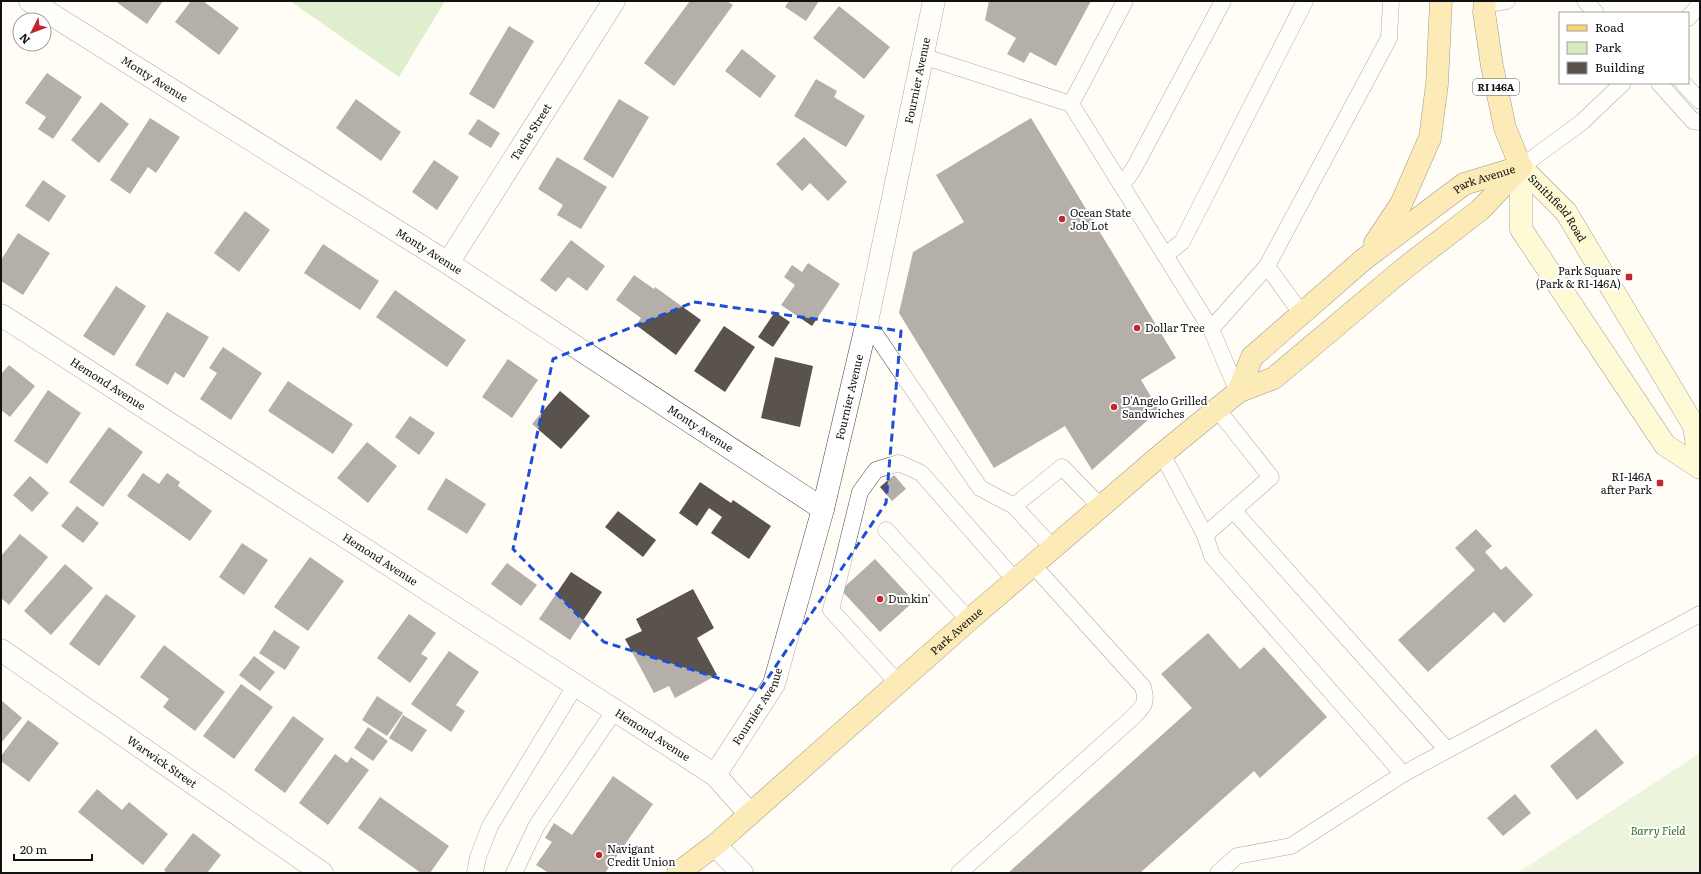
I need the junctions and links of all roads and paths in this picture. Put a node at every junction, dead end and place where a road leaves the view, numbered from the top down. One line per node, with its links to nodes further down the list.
1 (30, 1): 26 (street, Monty Avenue)
2 (614, 1): 26 (street, Tache Street)
3 (934, 1): 15 (street, Fournier Avenue)
4 (1125, 1): 20 (lane)
5 (1223, 1): 23 (lane)
6 (1305, 1): 24 (lane)
7 (1391, 1): 27 (lane)
8 (1441, 1): 25 (main road)
9 (1507, 1): 11 (lane)
10 (1585, 1): 13 (lane)
11 (1485, 3): 22 (main road, RI 146A)
12 (1698, 4): 14 (lane)
13 (1595, 12)
14 (1689, 17)
15 (922, 56): 20 (lane); 30 (street, Fournier Avenue)
16 (1622, 84): 22 (lane)
17 (1660, 84): 21 (lane)
18 (1684, 84): 19 (lane)
19 (1700, 101)
20 (1071, 104): 23 (lane)
21 (1700, 122)
22 (1521, 167): 25 (main road, Park Avenue); 32 (main road, Park Avenue); 35 (main road, Smithfield Road / RI 146A); 35 (main road, Smithfield Road / RI 146A)
23 (1120, 183): 24 (lane)
24 (1165, 255): 31 (lane)
25 (1363, 260): 28 (main road, Park Avenue)
26 (448, 263): 38 (street, Monty Avenue)
27 (1266, 266): 28 (lane); 31 (lane)
28 (1301, 313): 32 (main road, Park Avenue)
29 (1, 315): 49 (street, Hemond Avenue)
30 (867, 322): 36 (lane); 38 (street, Fournier Avenue)
31 (1211, 329): 32 (lane)
32 (1238, 392): 33 (main road, Park Avenue)
33 (1217, 409): 34 (main road, Park Avenue); 39 (lane)
34 (1162, 454): 37 (main road, Park Avenue); 41 (lane)
35 (1700, 467)
36 (1014, 506): 37 (lane); 42 (lane)
37 (1101, 507): 42 (main road, Park Avenue)
38 (824, 509): 53 (street, Fournier Avenue)
39 (1234, 510): 41 (lane); 51 (lane)
40 (886, 530): 46 (lane)
41 (1205, 535): 52 (lane)
42 (1053, 548): 43 (main road, Park Avenue)
43 (1033, 565): 44 (main road, Park Avenue); 61 (lane)
44 (1015, 580): 46 (main road, Park Avenue); 48 (lane)
45 (1700, 614): 51 (lane)
46 (969, 620): 48 (main road, Park Avenue)
47 (1, 650): 56 (street, Warwick Street)
48 (898, 683): 54 (main road, Park Avenue)
49 (575, 686): 50 (street, Hemond Avenue); 57 (lane)
50 (615, 710): 53 (street, Hemond Avenue); 58 (lane)
51 (1447, 750): 52 (lane)
52 (1403, 774): 62 (lane)
53 (715, 775): 54 (street, Hemond Avenue)
54 (750, 814): 55 (main road, Park Avenue)
55 (715, 845): 59 (main road, Park Avenue); 60 (street)
56 (322, 873)
57 (475, 873)
58 (514, 873)
59 (678, 873)
60 (742, 873)
61 (958, 873)
62 (1218, 873)

